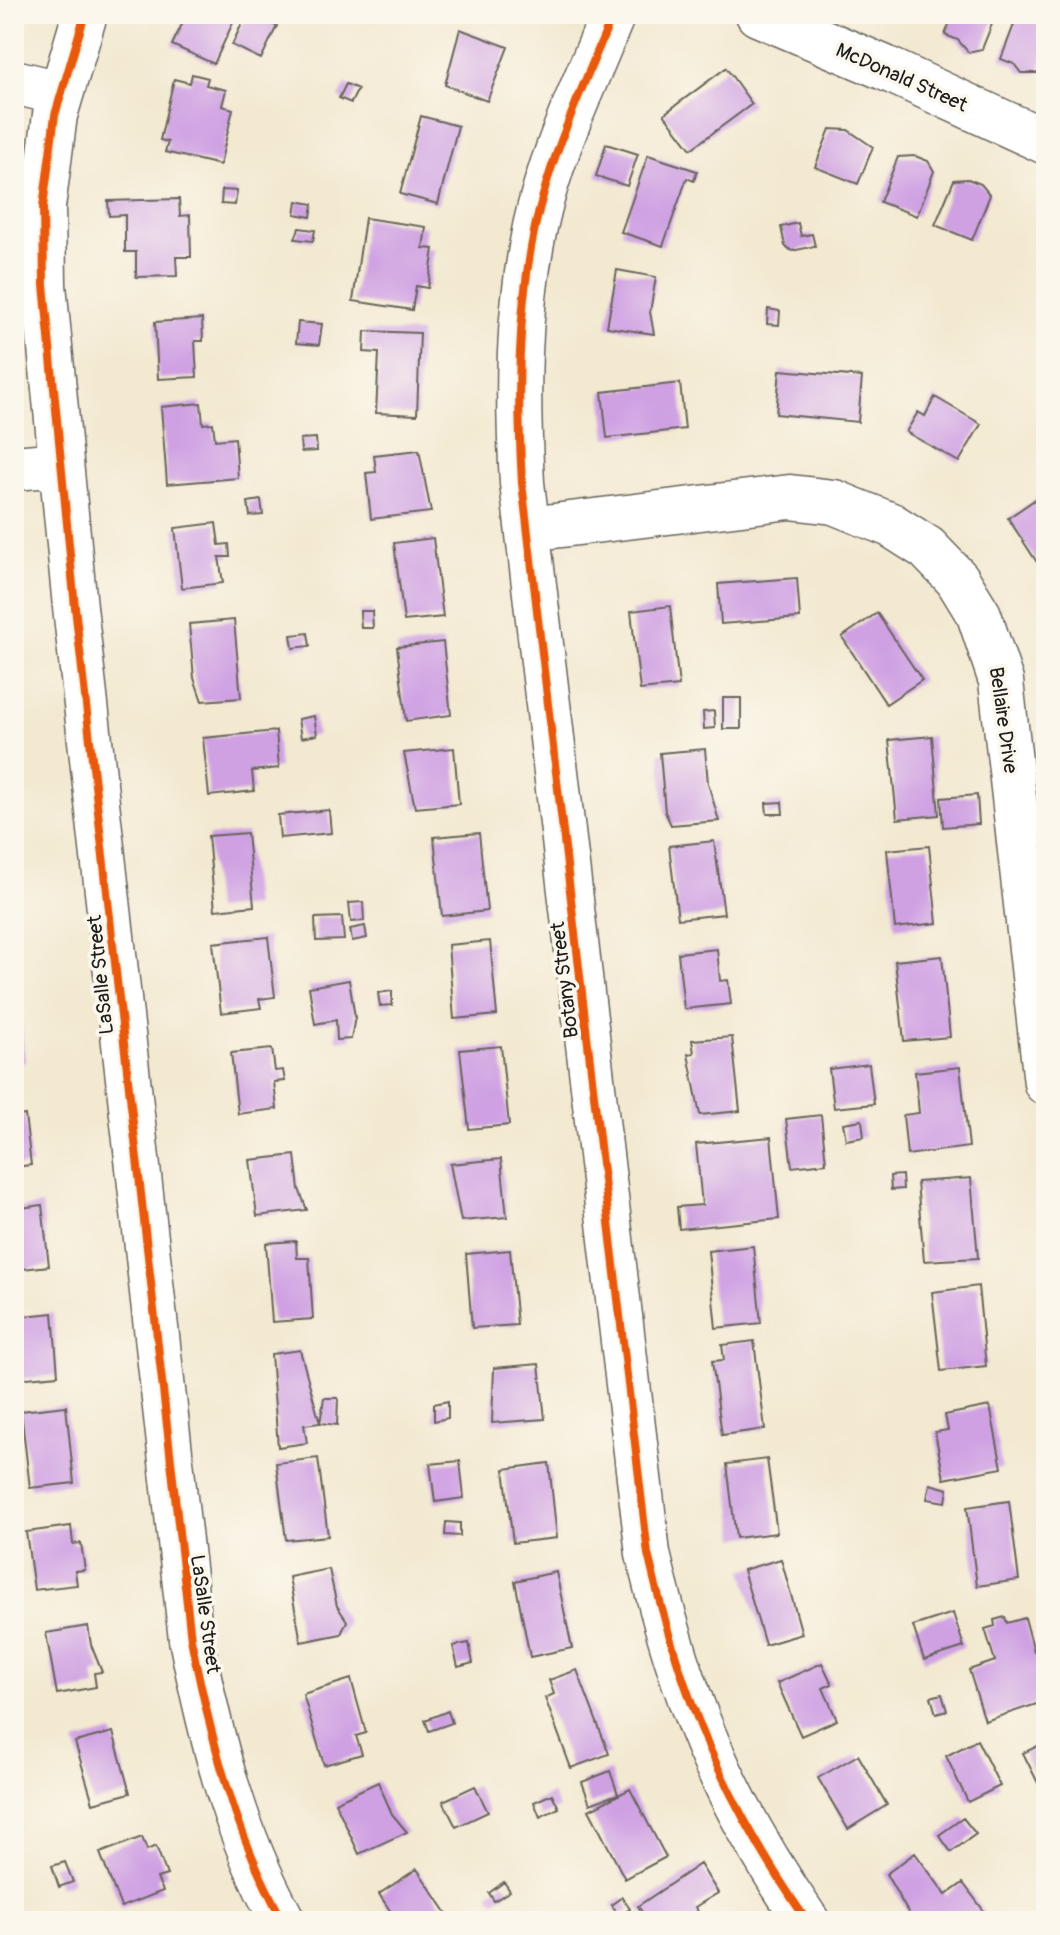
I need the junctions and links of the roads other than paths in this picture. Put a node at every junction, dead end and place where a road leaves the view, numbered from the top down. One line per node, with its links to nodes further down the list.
1 (85, 14): 5 (street, LaSalle Street)
2 (613, 14): 9 (street, Botany Street)
3 (758, 14): 6 (street, McDonald Street)
4 (14, 82): 5 (street)
5 (60, 93): 7 (street, LaSalle Street)
6 (1046, 142)
7 (61, 464): 8 (street); 11 (street, LaSalle Street)
8 (14, 468)
9 (529, 529): 10 (street, Bellaire Drive); 12 (street, Botany Street)
10 (1046, 1083)
11 (273, 1918)
12 (807, 1921)

